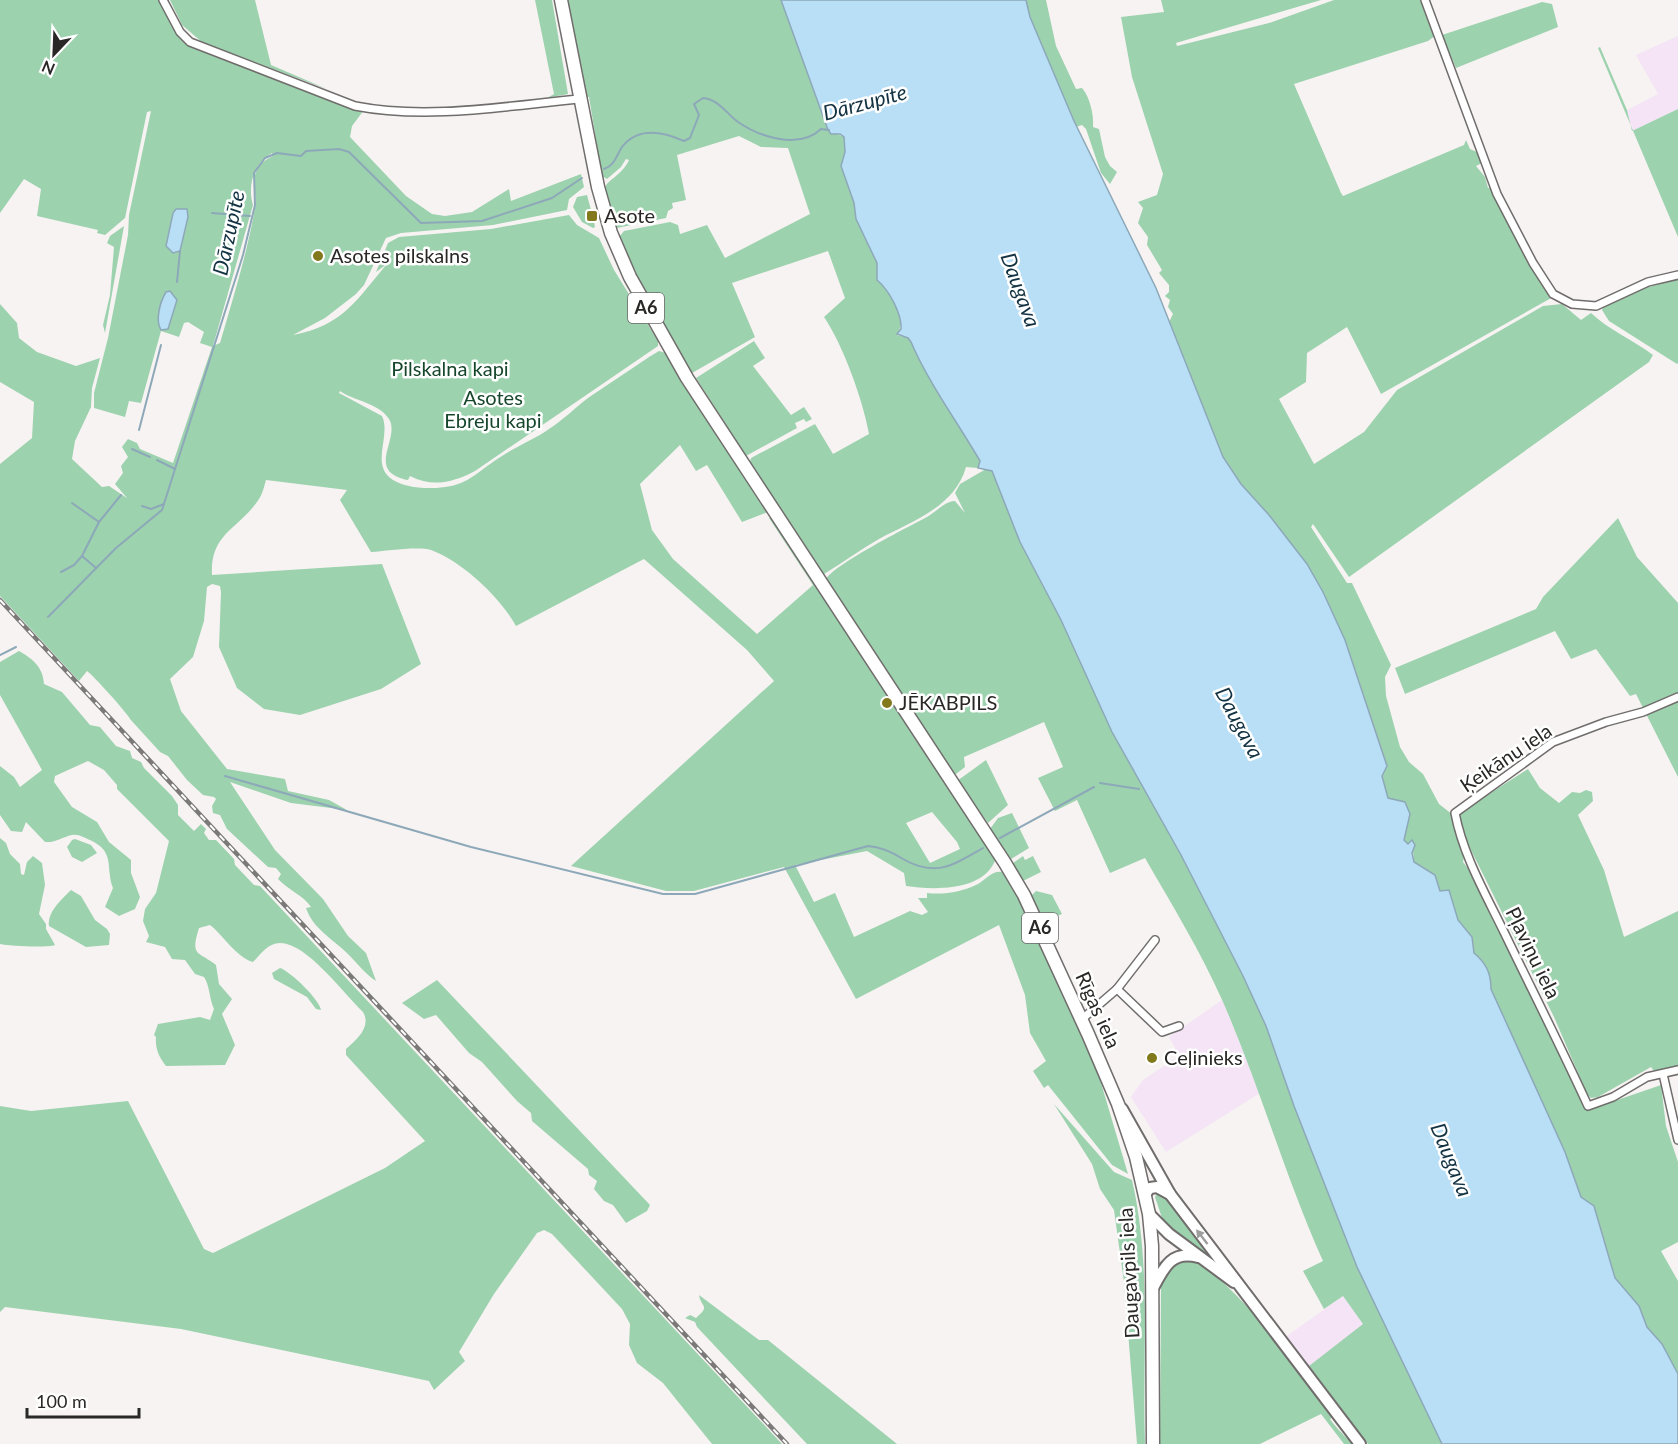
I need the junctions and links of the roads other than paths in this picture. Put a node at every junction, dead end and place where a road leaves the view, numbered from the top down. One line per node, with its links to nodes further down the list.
1 (163, 0): 4 (street)
2 (561, 0): 4 (highway, A6)
3 (1425, 0): 5 (street)
4 (579, 99): 10 (highway, Rīgas iela / A6)
5 (1678, 275)
6 (1678, 697): 7 (street, Ķeikānu iela)
7 (1455, 813): 13 (street, Pļaviņu iela)
8 (1155, 940): 9 (street)
9 (1117, 989): 10 (street); 11 (street)
10 (1082, 1020): 14 (highway, Rīgas iela / A6)
11 (1179, 1026)
12 (1678, 1070): 13 (street)
13 (1663, 1074): 15 (street)
14 (1118, 1104): 16 (highway, Daugavpils iela / A6); 17 (main road, Rīgas iela)
15 (1678, 1140)
16 (1145, 1194): 17 (main road); 18 (highway, Daugavpils iela / A6)
17 (1170, 1194): 20 (main road, Rīgas iela, one-way to 17)
18 (1149, 1214): 19 (main road); 21 (highway, Daugavpils iela / A6)
19 (1201, 1258): 20 (main road); 21 (main road)
20 (1237, 1284): 23 (main road, Rīgas iela)
21 (1153, 1288): 22 (highway, Daugavpils iela / A6)
22 (1153, 1444)
23 (1360, 1444)

